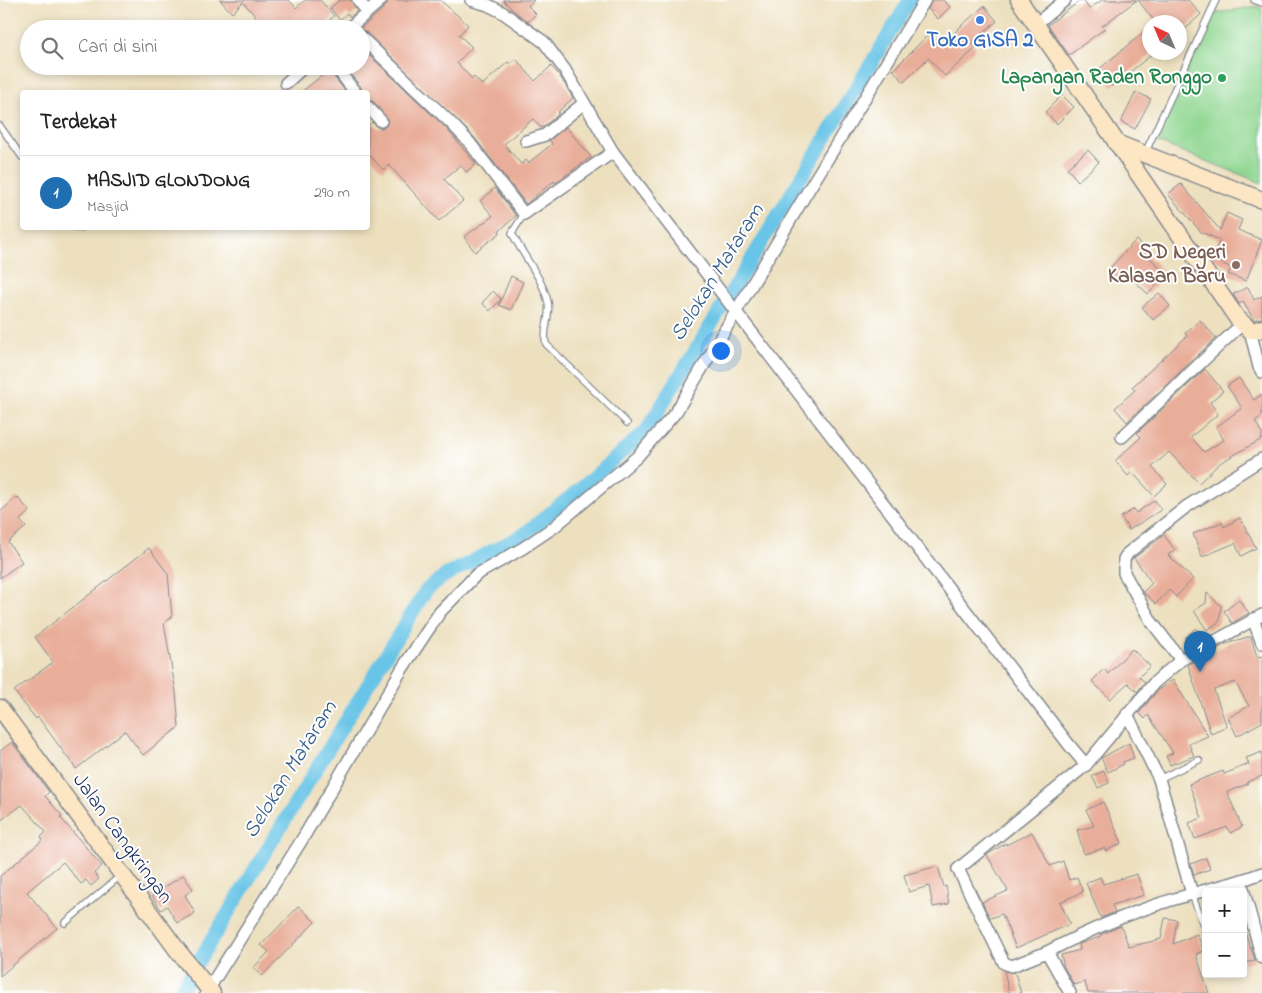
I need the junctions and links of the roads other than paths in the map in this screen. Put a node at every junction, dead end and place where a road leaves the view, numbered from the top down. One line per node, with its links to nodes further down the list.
1 (358, 0): 11 (street)
2 (381, 0): 11 (street)
3 (471, 0): 9 (street)
4 (924, 0): 30 (street)
5 (1019, 0): 13 (main road)
6 (1065, 0): 13 (street)
7 (1216, 0): 27 (lane)
8 (1254, 0): 10 (lane)
9 (490, 2): 19 (street)
10 (1262, 3)
11 (367, 11): 12 (street)
12 (358, 20)
13 (1036, 24): 24 (main road)
14 (370, 46): 29 (street)
15 (295, 75): 17 (street)
16 (342, 75): 18 (street)
17 (286, 83)
18 (353, 90)
19 (584, 103): 23 (street); 25 (street)
20 (370, 109): 21 (street)
21 (381, 121)
22 (0, 126): 26 (lane)
23 (526, 141)
24 (1116, 143): 27 (main road); 31 (main road)
25 (613, 152): 29 (street); 30 (street)
26 (20, 154)
27 (1145, 154): 28 (main road)
28 (1262, 200)
29 (524, 214): 33 (lane)
30 (732, 307): 42 (street); 52 (street)
31 (1251, 327): 32 (street); 34 (street)
32 (1262, 372)
33 (628, 423)
34 (1122, 437)
35 (1262, 458): 38 (street)
36 (1258, 617): 37 (street); 38 (street)
37 (1262, 642)
38 (1181, 660): 40 (street)
39 (0, 708): 45 (main road, Jalan Cangkringan)
40 (1127, 714): 42 (street); 43 (street)
41 (1199, 760): 43 (lane)
42 (1086, 764): 50 (street)
43 (1159, 779): 47 (street)
44 (1262, 873): 46 (street)
45 (122, 874): 49 (lane); 52 (main road, Jalan Cangkringan)
46 (1241, 881): 47 (street); 51 (street)
47 (1192, 894): 48 (lane); 50 (street)
48 (1202, 922)
49 (65, 923)
50 (1046, 952): 53 (street)
51 (1262, 958)
52 (208, 989)
53 (1070, 993)

